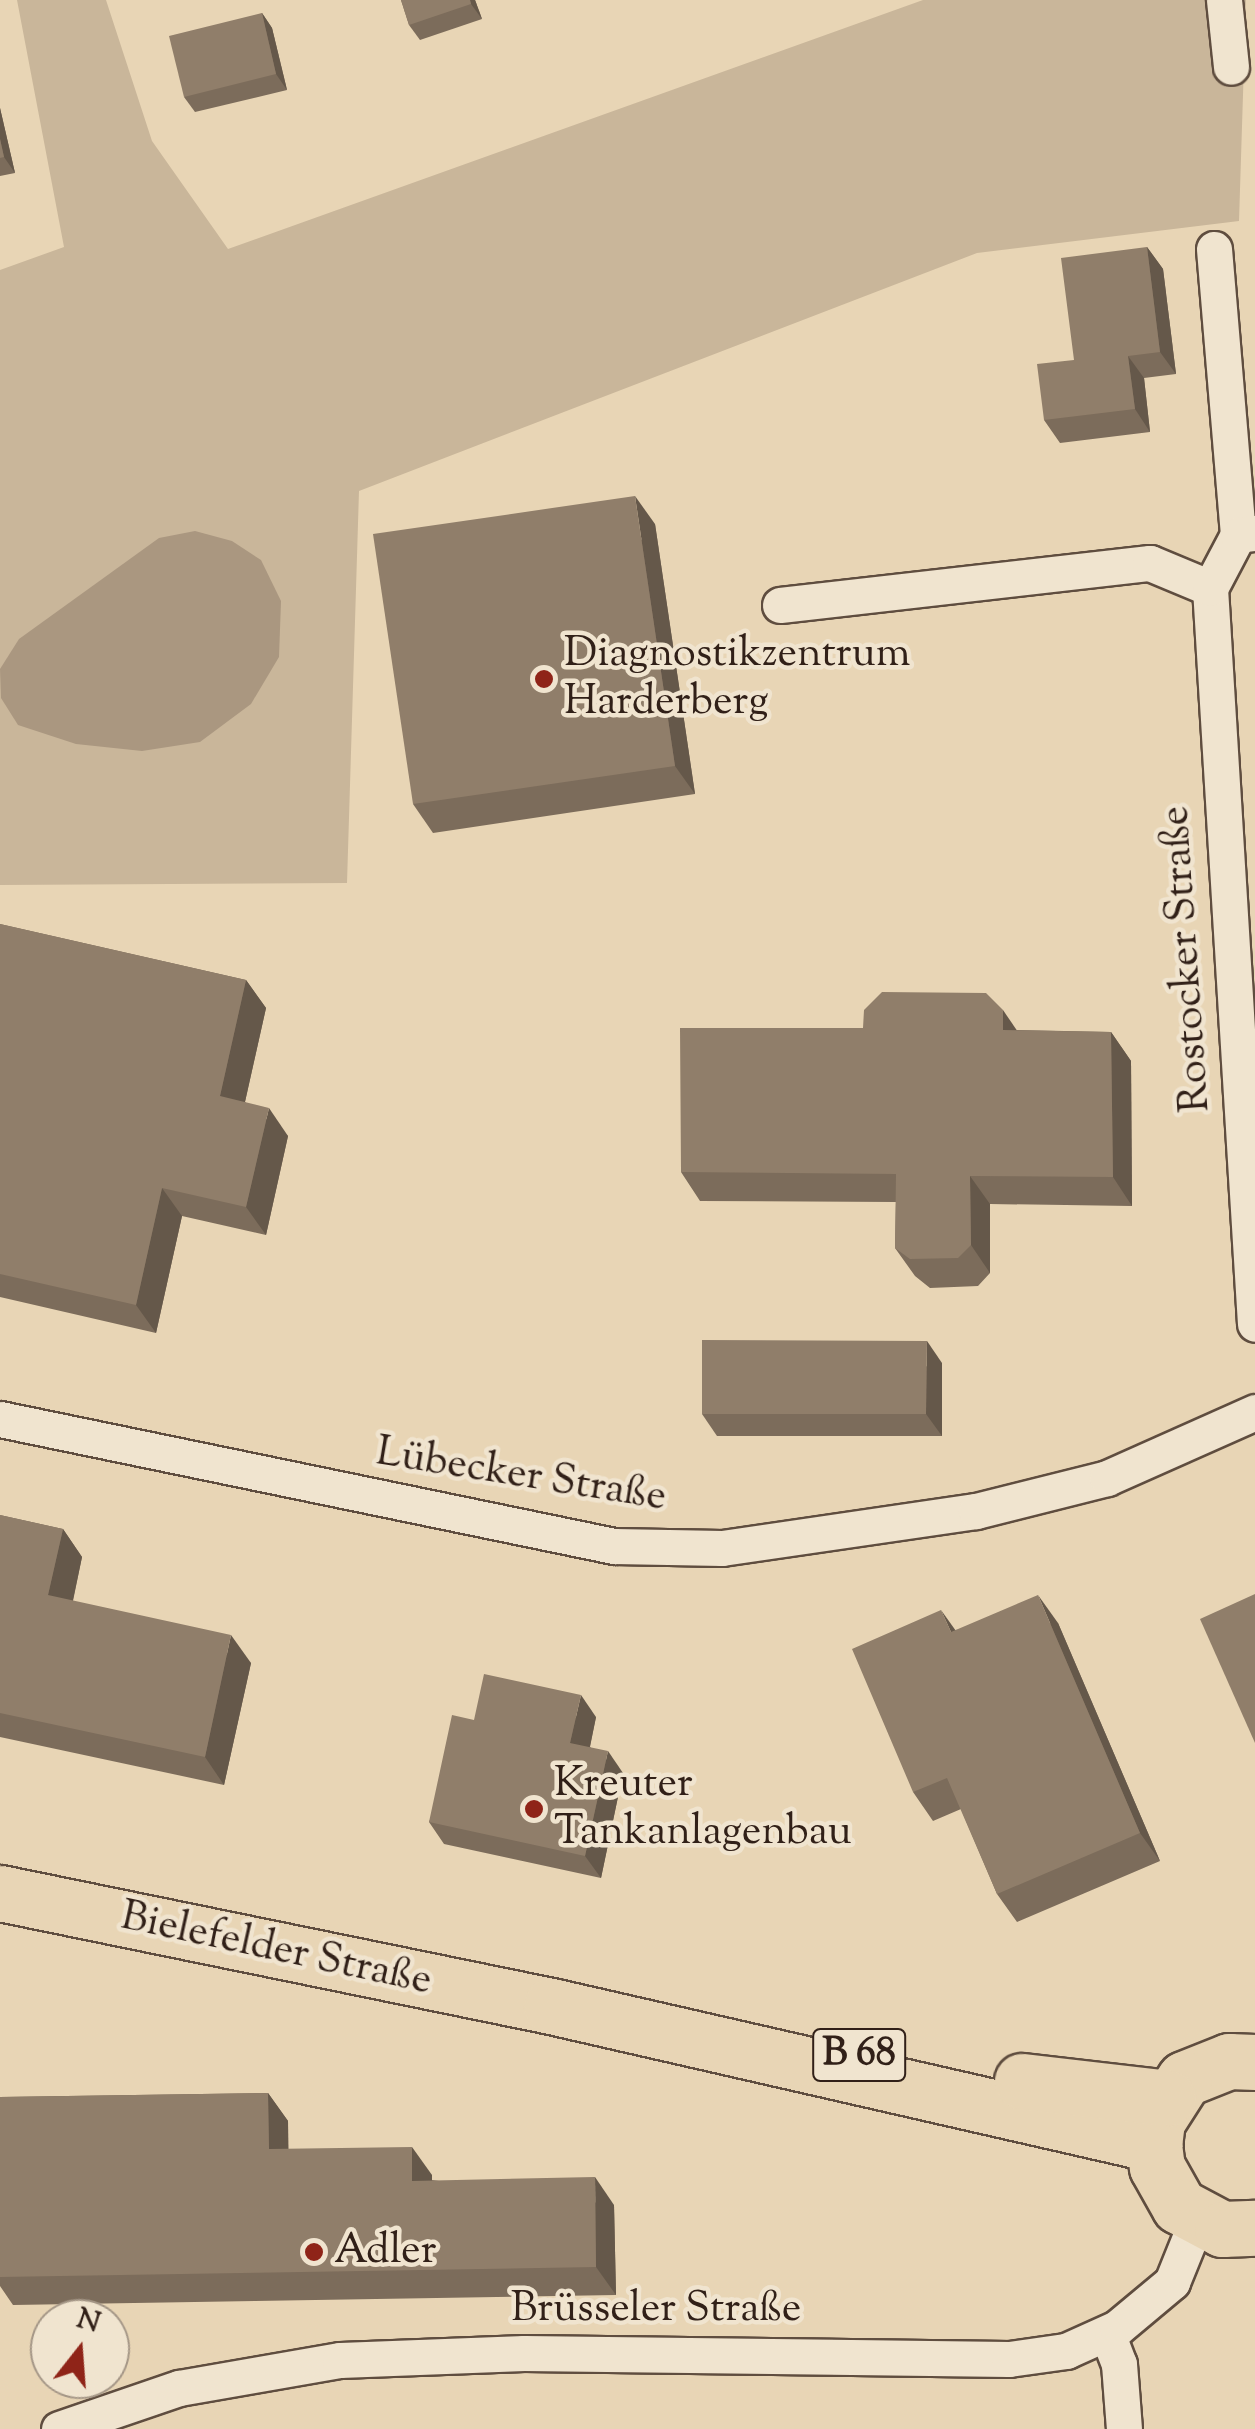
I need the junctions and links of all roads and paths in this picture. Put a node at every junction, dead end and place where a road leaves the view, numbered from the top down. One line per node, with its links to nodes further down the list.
1 (1224, 0): 2 (street)
2 (1231, 67)
3 (1214, 249): 4 (street)
4 (1246, 534): 5 (street)
5 (1210, 588): 6 (street); 7 (street, Rostocker Straße)
6 (780, 605)
7 (1255, 1324)
8 (1255, 1412): 9 (street, Lübecker Straße)
9 (0, 1418)
10 (0, 1893): 12 (main road, Bielefelder Straße / B 68)
11 (1255, 2062): 12 (main road)
12 (1161, 2121): 13 (main road)
13 (1197, 2220): 14 (main road); 15 (street, Brüsseler Straße)
14 (1255, 2228)
15 (1107, 2333): 16 (street, Brüsseler Straße); 17 (street)
16 (59, 2429)
17 (1124, 2429)

